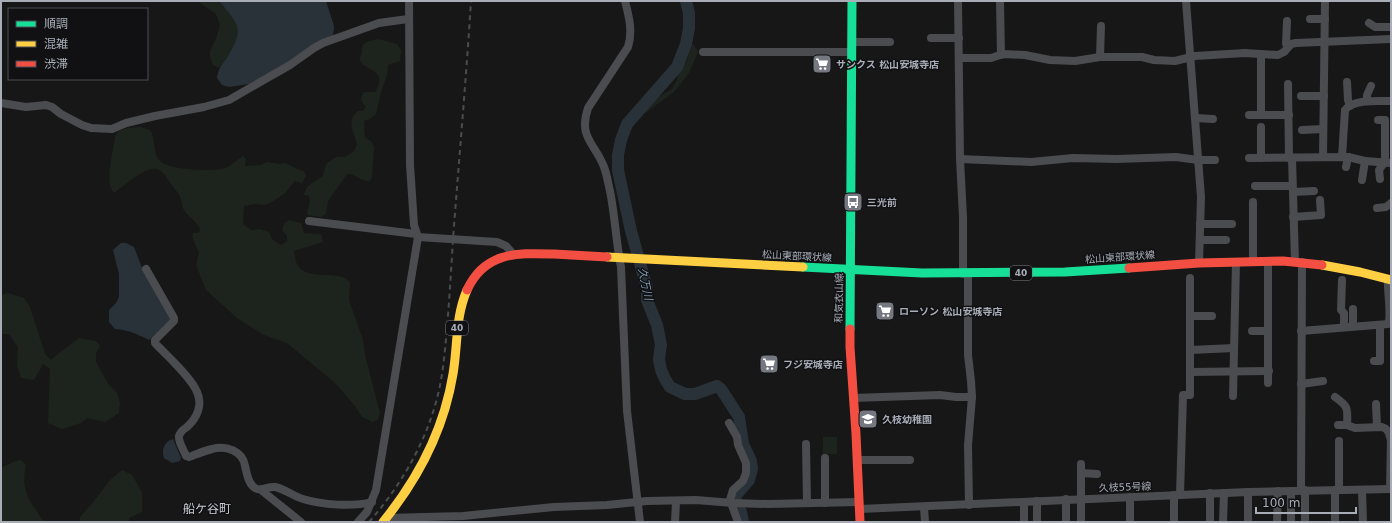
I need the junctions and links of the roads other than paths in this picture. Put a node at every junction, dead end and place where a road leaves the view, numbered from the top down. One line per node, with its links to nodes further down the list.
1 (409, 1): 8 (street)
2 (625, 1): 75 (street)
3 (852, 1): 18 (main road, 和気衣山線)
4 (958, 1): 16 (street)
5 (1000, 1): 25 (street)
6 (1186, 1): 27 (street)
7 (1325, 1): 10 (street)
8 (408, 19): 36 (street); 71 (street)
9 (1310, 19): 10 (street)
10 (1325, 19): 20 (street)
11 (1287, 21): 21 (street)
12 (1369, 23): 14 (street)
13 (1101, 26): 26 (street)
14 (1391, 27)
15 (931, 38): 16 (street)
16 (959, 38): 28 (street)
17 (1391, 39): 20 (street)
18 (852, 42): 19 (street); 23 (main road, 和気衣山線)
19 (890, 42)
20 (1325, 42): 21 (street); 33 (street)
21 (1288, 46): 24 (street)
22 (703, 52): 23 (street)
23 (852, 52): 82 (main road, 和気衣山線)
24 (1261, 54): 27 (street); 39 (street)
25 (1001, 55): 26 (street); 28 (street)
26 (1100, 57): 27 (street)
27 (1190, 57): 41 (street)
28 (959, 58): 52 (street)
29 (1347, 82): 37 (street)
30 (1288, 84): 40 (street)
31 (1371, 86): 34 (street)
32 (1301, 96): 33 (street)
33 (1324, 96): 46 (street)
34 (1367, 101): 35 (street); 37 (street)
35 (1391, 101)
36 (1, 103)
37 (1350, 106): 48 (street)
38 (1249, 115): 39 (street)
39 (1261, 115): 40 (street)
40 (1289, 115): 51 (street)
41 (1195, 118): 42 (street); 53 (street)
42 (1214, 118)
43 (1378, 120): 56 (street)
44 (1261, 127): 50 (street)
45 (1302, 130): 46 (street)
46 (1324, 130): 47 (street)
47 (1323, 157): 48 (street); 51 (street)
48 (1345, 157): 55 (street); 57 (street)
49 (1249, 158): 50 (street)
50 (1261, 158): 51 (street)
51 (1291, 158): 61 (street)
52 (960, 159): 53 (street); 83 (street)
53 (1198, 160): 54 (street); 69 (street)
54 (1215, 160)
55 (1365, 161): 56 (street); 59 (street)
56 (1386, 163): 58 (street)
57 (1346, 167)
58 (1380, 179)
59 (1362, 180)
60 (1255, 186): 61 (street)
61 (1293, 189): 62 (street); 67 (street)
62 (1314, 191)
63 (1320, 200): 67 (street)
64 (1253, 202): 78 (street)
65 (1391, 203): 66 (street)
66 (1377, 208)
67 (1293, 217): 79 (street)
68 (309, 221): 71 (street)
69 (1200, 224): 70 (street); 72 (street)
70 (1232, 224)
71 (418, 235): 74 (street); 138 (street)
72 (1200, 240): 73 (street); 80 (street)
73 (1226, 240)
74 (512, 254): 75 (main road, 松山東部環状線 / 40); 147 (main road, 松山東部環状線 / 40)
75 (622, 258): 82 (main road, 松山東部環状線 / 40); 139 (street)
76 (1268, 261): 78 (main road, 松山東部環状線 / 40); 79 (main road, 松山東部環状線 / 40); 94 (street)
77 (1236, 262): 78 (main road, 松山東部環状線 / 40); 80 (main road, 松山東部環状線 / 40); 96 (street)
78 (1253, 262)
79 (1298, 262): 86 (main road, 松山東部環状線 / 40); 95 (street)
80 (1199, 263): 83 (main road, 松山東部環状線 / 40)
81 (146, 269): 123 (street)
82 (851, 270): 83 (main road, 松山東部環状線 / 40); 108 (main road, 和気衣山線)
83 (966, 274): 106 (street)
84 (1190, 278): 88 (street)
85 (1342, 280): 92 (street)
86 (1389, 280): 90 (street)
87 (1353, 309): 91 (street)
88 (1190, 316): 89 (street); 97 (street)
89 (1212, 316)
90 (1380, 325): 91 (street); 98 (street)
91 (1353, 326): 92 (street)
92 (1344, 327): 95 (street)
93 (1252, 331): 94 (street)
94 (1268, 331): 99 (street)
95 (1301, 331): 104 (street)
96 (1234, 348): 97 (street); 101 (street)
97 (1190, 350): 100 (street)
98 (1374, 360)
99 (1268, 371): 101 (street); 103 (street)
100 (1190, 372): 101 (street); 132 (street)
101 (1233, 372): 105 (street)
102 (1324, 381): 104 (street)
103 (1268, 383)
104 (1301, 384): 124 (street)
105 (1233, 396)
106 (972, 397): 108 (street); 144 (street)
107 (1335, 397): 112 (street)
108 (853, 398): 117 (main road, 和気衣山線)
109 (1376, 404): 113 (street)
110 (729, 423): 141 (street)
111 (1338, 425): 112 (street)
112 (1348, 425): 113 (street)
113 (1377, 427): 122 (street)
114 (1339, 441): 125 (street)
115 (806, 444): 142 (street)
116 (824, 458): 143 (street)
117 (858, 460): 118 (street); 145 (main road, 和気衣山線)
118 (910, 460)
119 (1081, 464): 120 (street)
120 (1081, 473): 121 (street); 135 (street)
121 (1097, 474)
122 (1390, 489): 126 (street, 久枝55号線)
123 (261, 490): 138 (street); 148 (street)
124 (1303, 490): 125 (street, 久枝55号線); 128 (street, 久枝55号線); 166 (street)
125 (1337, 490): 126 (street, 久枝55号線); 167 (street)
126 (1362, 490): 168 (street)
127 (1278, 491): 128 (street, 久枝55号線); 129 (street, 久枝55号線); 164 (street)
128 (1291, 491): 165 (street)
129 (1248, 492): 131 (street, 久枝55号線); 163 (street)
130 (1210, 493): 131 (street, 久枝55号線); 132 (street, 久枝55号線); 161 (street)
131 (1224, 493): 162 (street)
132 (1177, 495): 133 (street, 久枝55号線); 160 (street)
133 (1130, 497): 135 (street, 久枝55号線); 159 (street)
134 (1066, 499): 135 (street, 久枝55号線); 137 (street, 久枝55号線); 157 (street)
135 (1081, 499): 158 (street)
136 (676, 501): 139 (street, 久枝55号線); 141 (street, 久枝55号線); 151 (street)
137 (1037, 501): 140 (street, 久枝55号線); 156 (street)
138 (372, 502): 149 (street)
139 (639, 502): 147 (street, 久枝55号線); 150 (street)
140 (1024, 502): 144 (street, 久枝55号線); 155 (street)
141 (735, 503): 142 (street, 久枝55号線); 152 (street)
142 (807, 503): 143 (street, 久枝55号線)
143 (825, 503): 145 (street, 久枝55号線)
144 (969, 505): 146 (street, 久枝55号線)
145 (859, 506): 146 (street, 久枝55号線); 153 (main road, 和気衣山線)
146 (924, 507): 154 (street)
147 (384, 520)
148 (301, 522)
149 (358, 522)
150 (640, 522)
151 (675, 522)
152 (738, 522)
153 (860, 522)
154 (925, 522)
155 (1024, 522)
156 (1037, 522)
157 (1066, 522)
158 (1081, 522)
159 (1130, 522)
160 (1174, 522)
161 (1210, 522)
162 (1223, 522)
163 (1248, 522)
164 (1277, 522)
165 (1291, 522)
166 (1305, 522)
167 (1335, 522)
168 (1363, 522)

